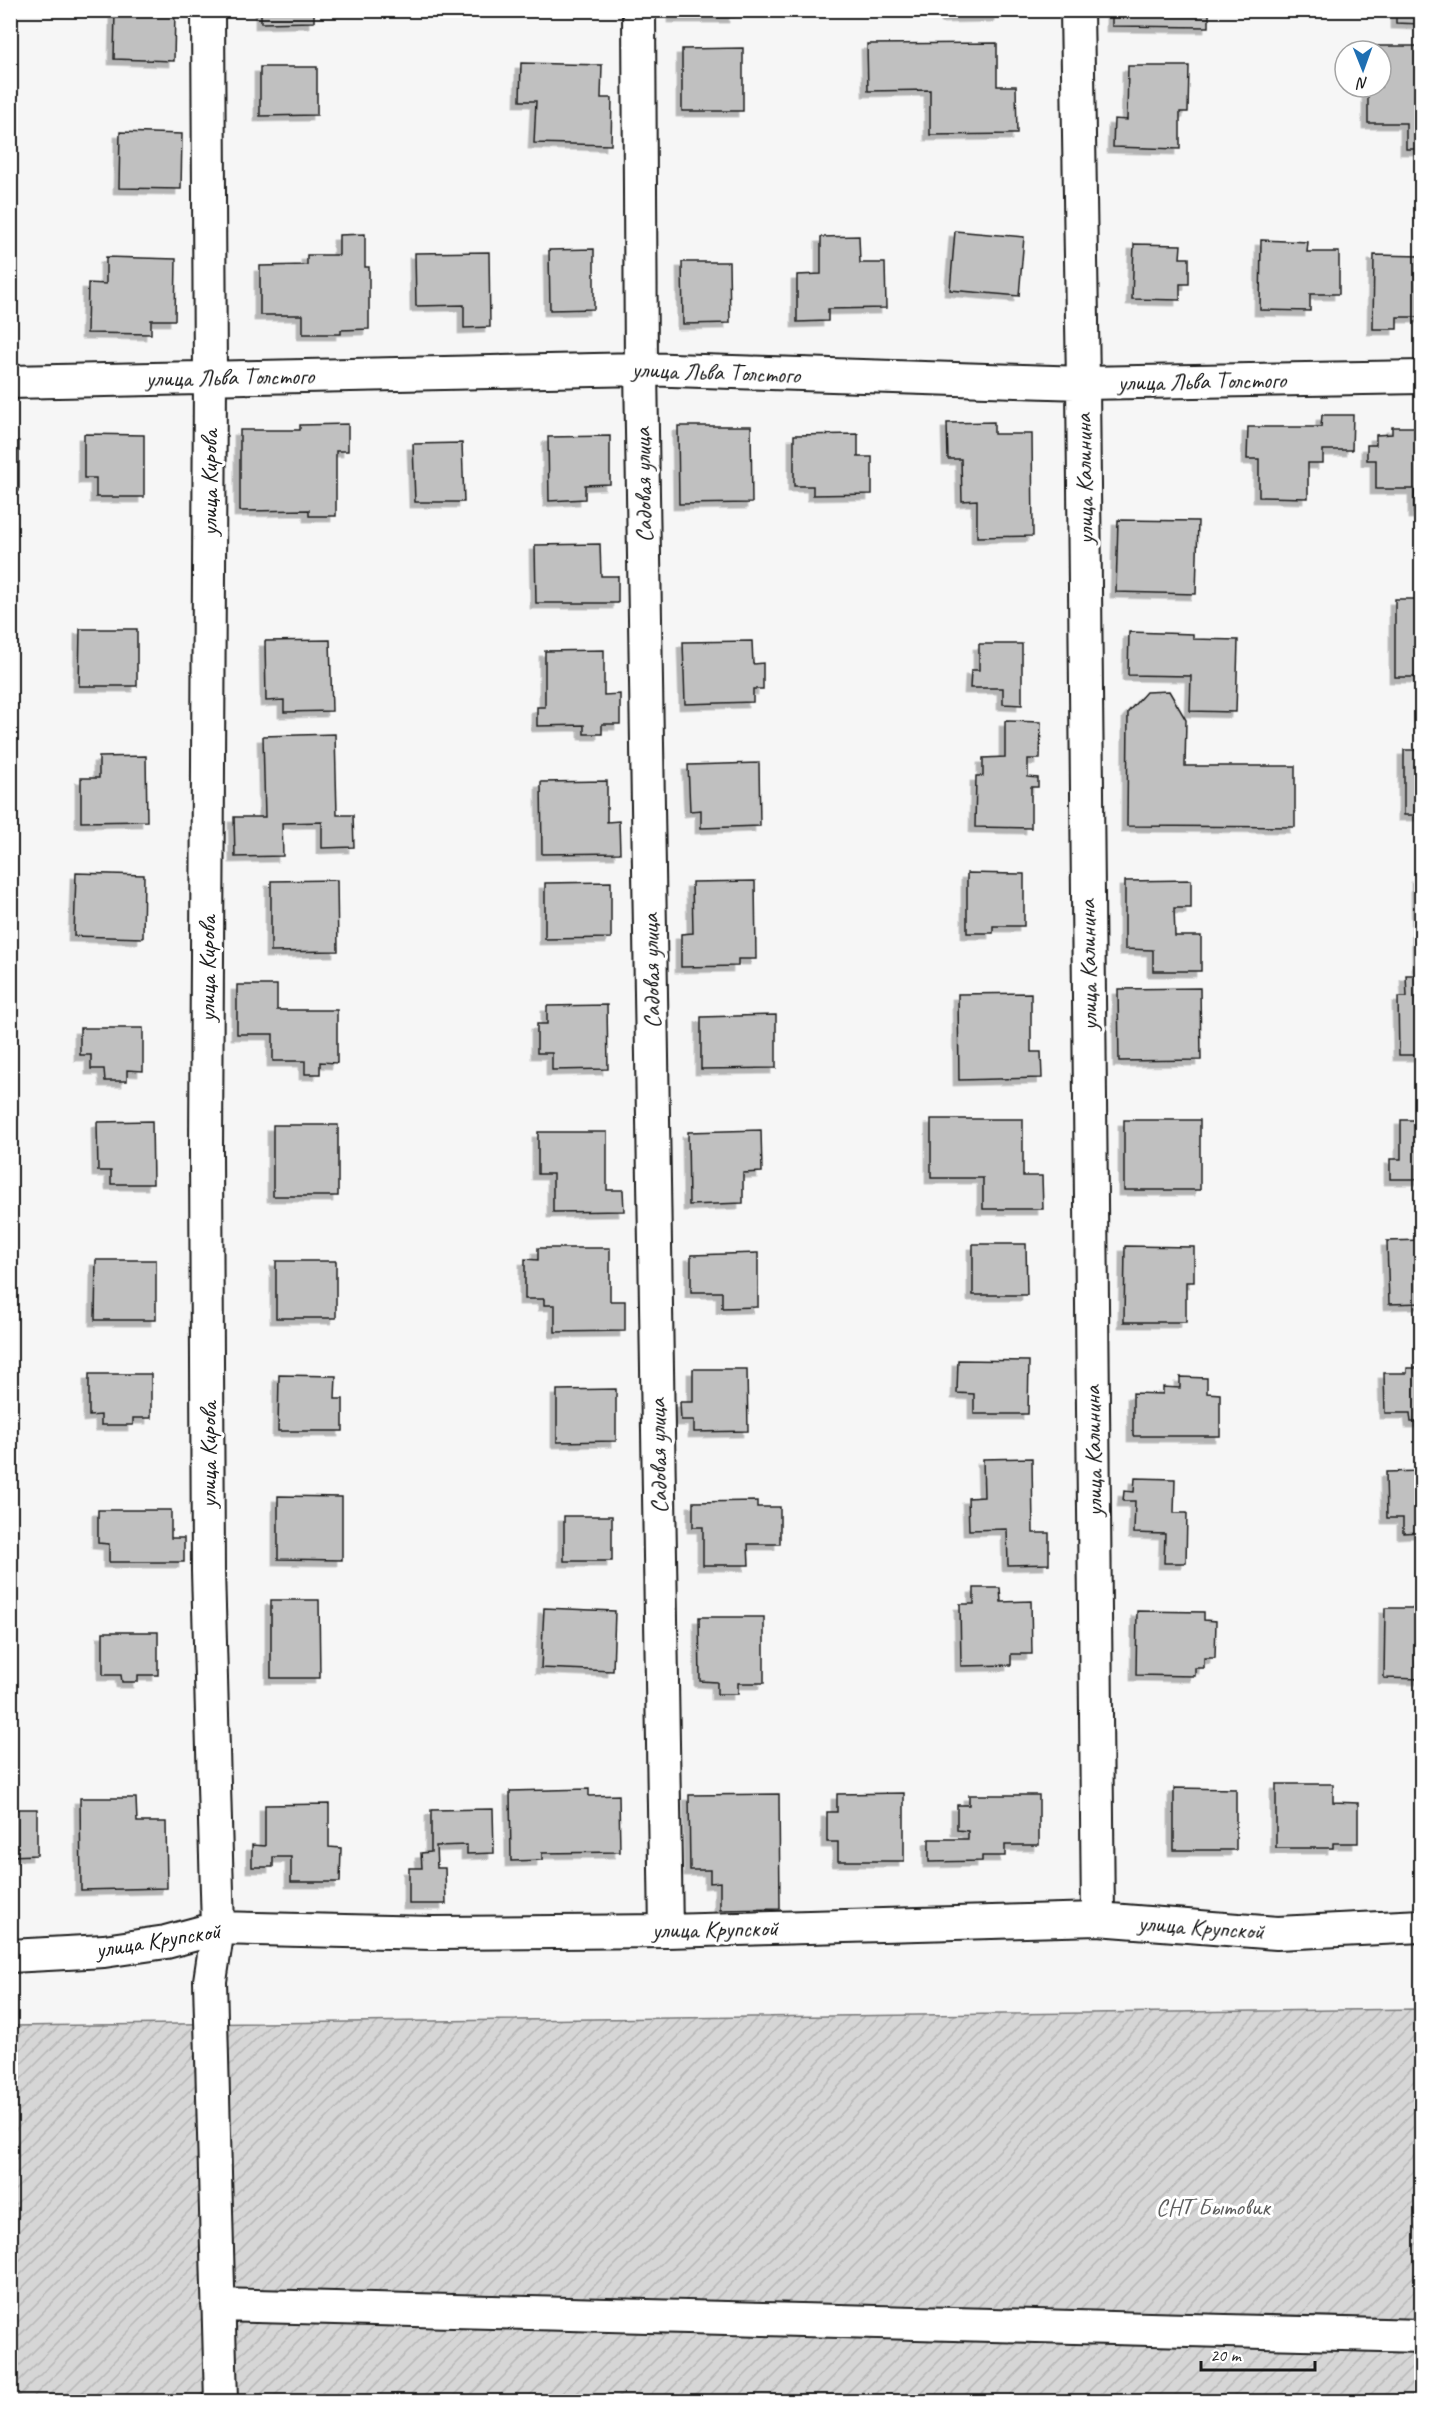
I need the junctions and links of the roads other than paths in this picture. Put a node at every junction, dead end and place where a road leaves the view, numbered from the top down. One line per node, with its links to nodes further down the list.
1 (208, 10): 5 (street, улица Кирова)
2 (639, 10): 4 (street, Садовая улица)
3 (1077, 10): 8 (street, улица Калинина)
4 (641, 369): 5 (street, улица Льва Толстого); 8 (street, улица Льва Толстого); 12 (street, Садовая улица)
5 (210, 377): 7 (street, улица Льва Толстого); 11 (street, улица Кирова)
6 (1422, 377): 8 (street, улица Льва Толстого)
7 (10, 382)
8 (1083, 383): 9 (street, улица Калинина)
9 (1098, 1919): 10 (street, улица Крупской); 12 (street, улица Крупской)
10 (1422, 1926)
11 (218, 1928): 12 (street, улица Крупской); 13 (street, улица Крупской); 14 (street, улица Кирова)
12 (666, 1930)
13 (10, 1956)
14 (218, 2305): 15 (street); 16 (street, улица Кирова)
15 (1422, 2336)
16 (221, 2402)

